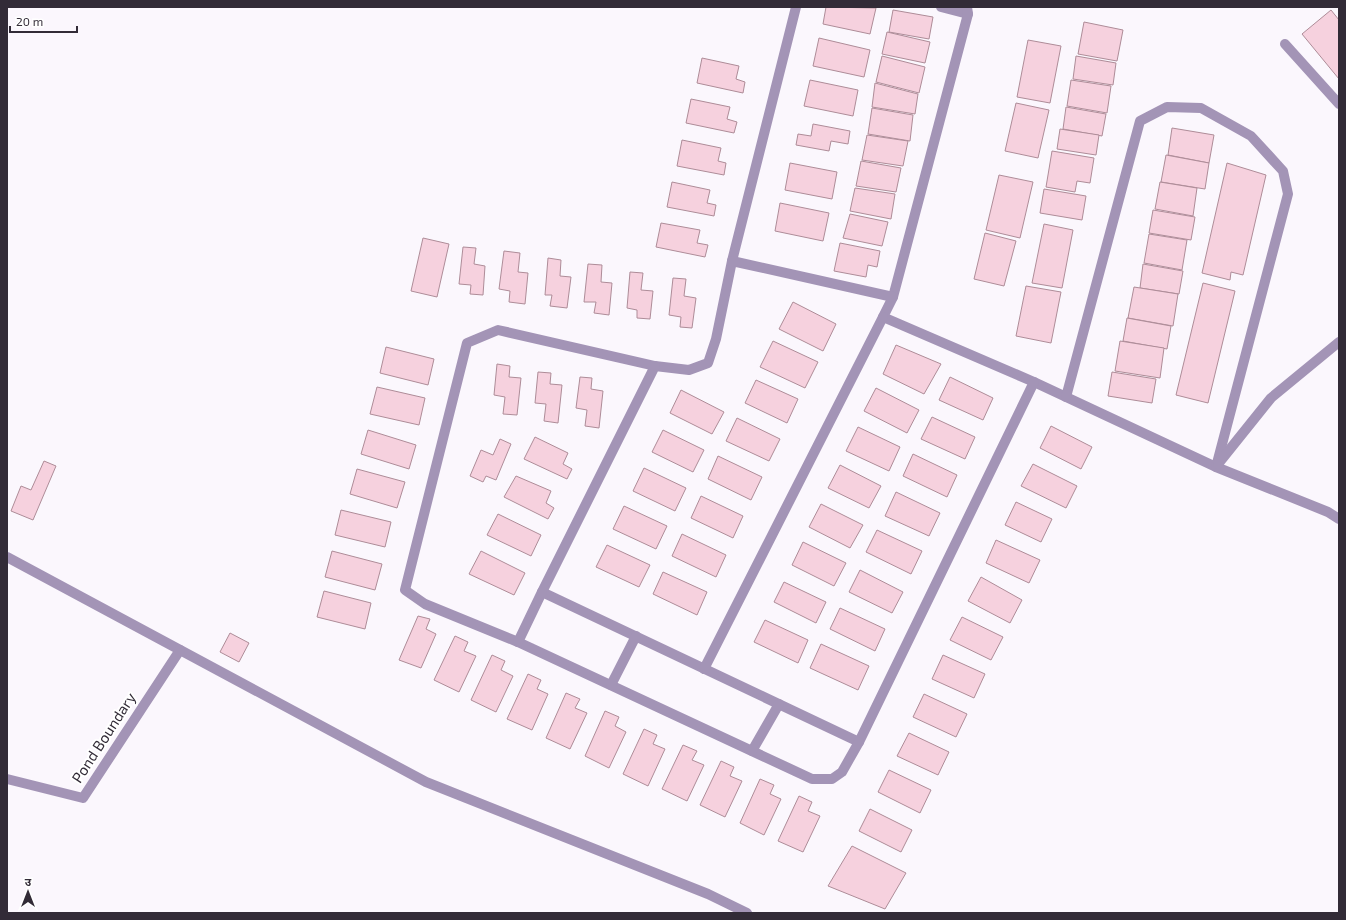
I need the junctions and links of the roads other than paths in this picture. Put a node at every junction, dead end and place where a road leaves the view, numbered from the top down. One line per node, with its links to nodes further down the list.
1 (796, 7): 6 (street)
2 (941, 7): 3 (street)
3 (967, 10): 7 (street)
4 (1285, 44): 5 (street)
5 (1339, 104)
6 (732, 261): 7 (street); 10 (street)
7 (893, 296): 8 (street)
8 (883, 317): 11 (street); 20 (street)
9 (1339, 342): 13 (street)
10 (655, 366): 16 (street); 18 (street)
11 (1034, 382): 12 (street); 23 (street)
12 (1066, 397): 13 (street); 13 (street)
13 (1216, 467): 14 (street)
14 (1339, 519)
15 (7, 557): 19 (street)
16 (542, 592): 17 (street); 18 (street)
17 (636, 636): 20 (street); 21 (street)
18 (518, 642): 21 (street)
19 (180, 650): 25 (street, Pond Boundary); 26 (street)
20 (704, 668): 22 (street)
21 (611, 685): 24 (street)
22 (779, 704): 23 (street); 24 (street)
23 (859, 742): 24 (street)
24 (752, 751)
25 (7, 779)
26 (747, 913)

